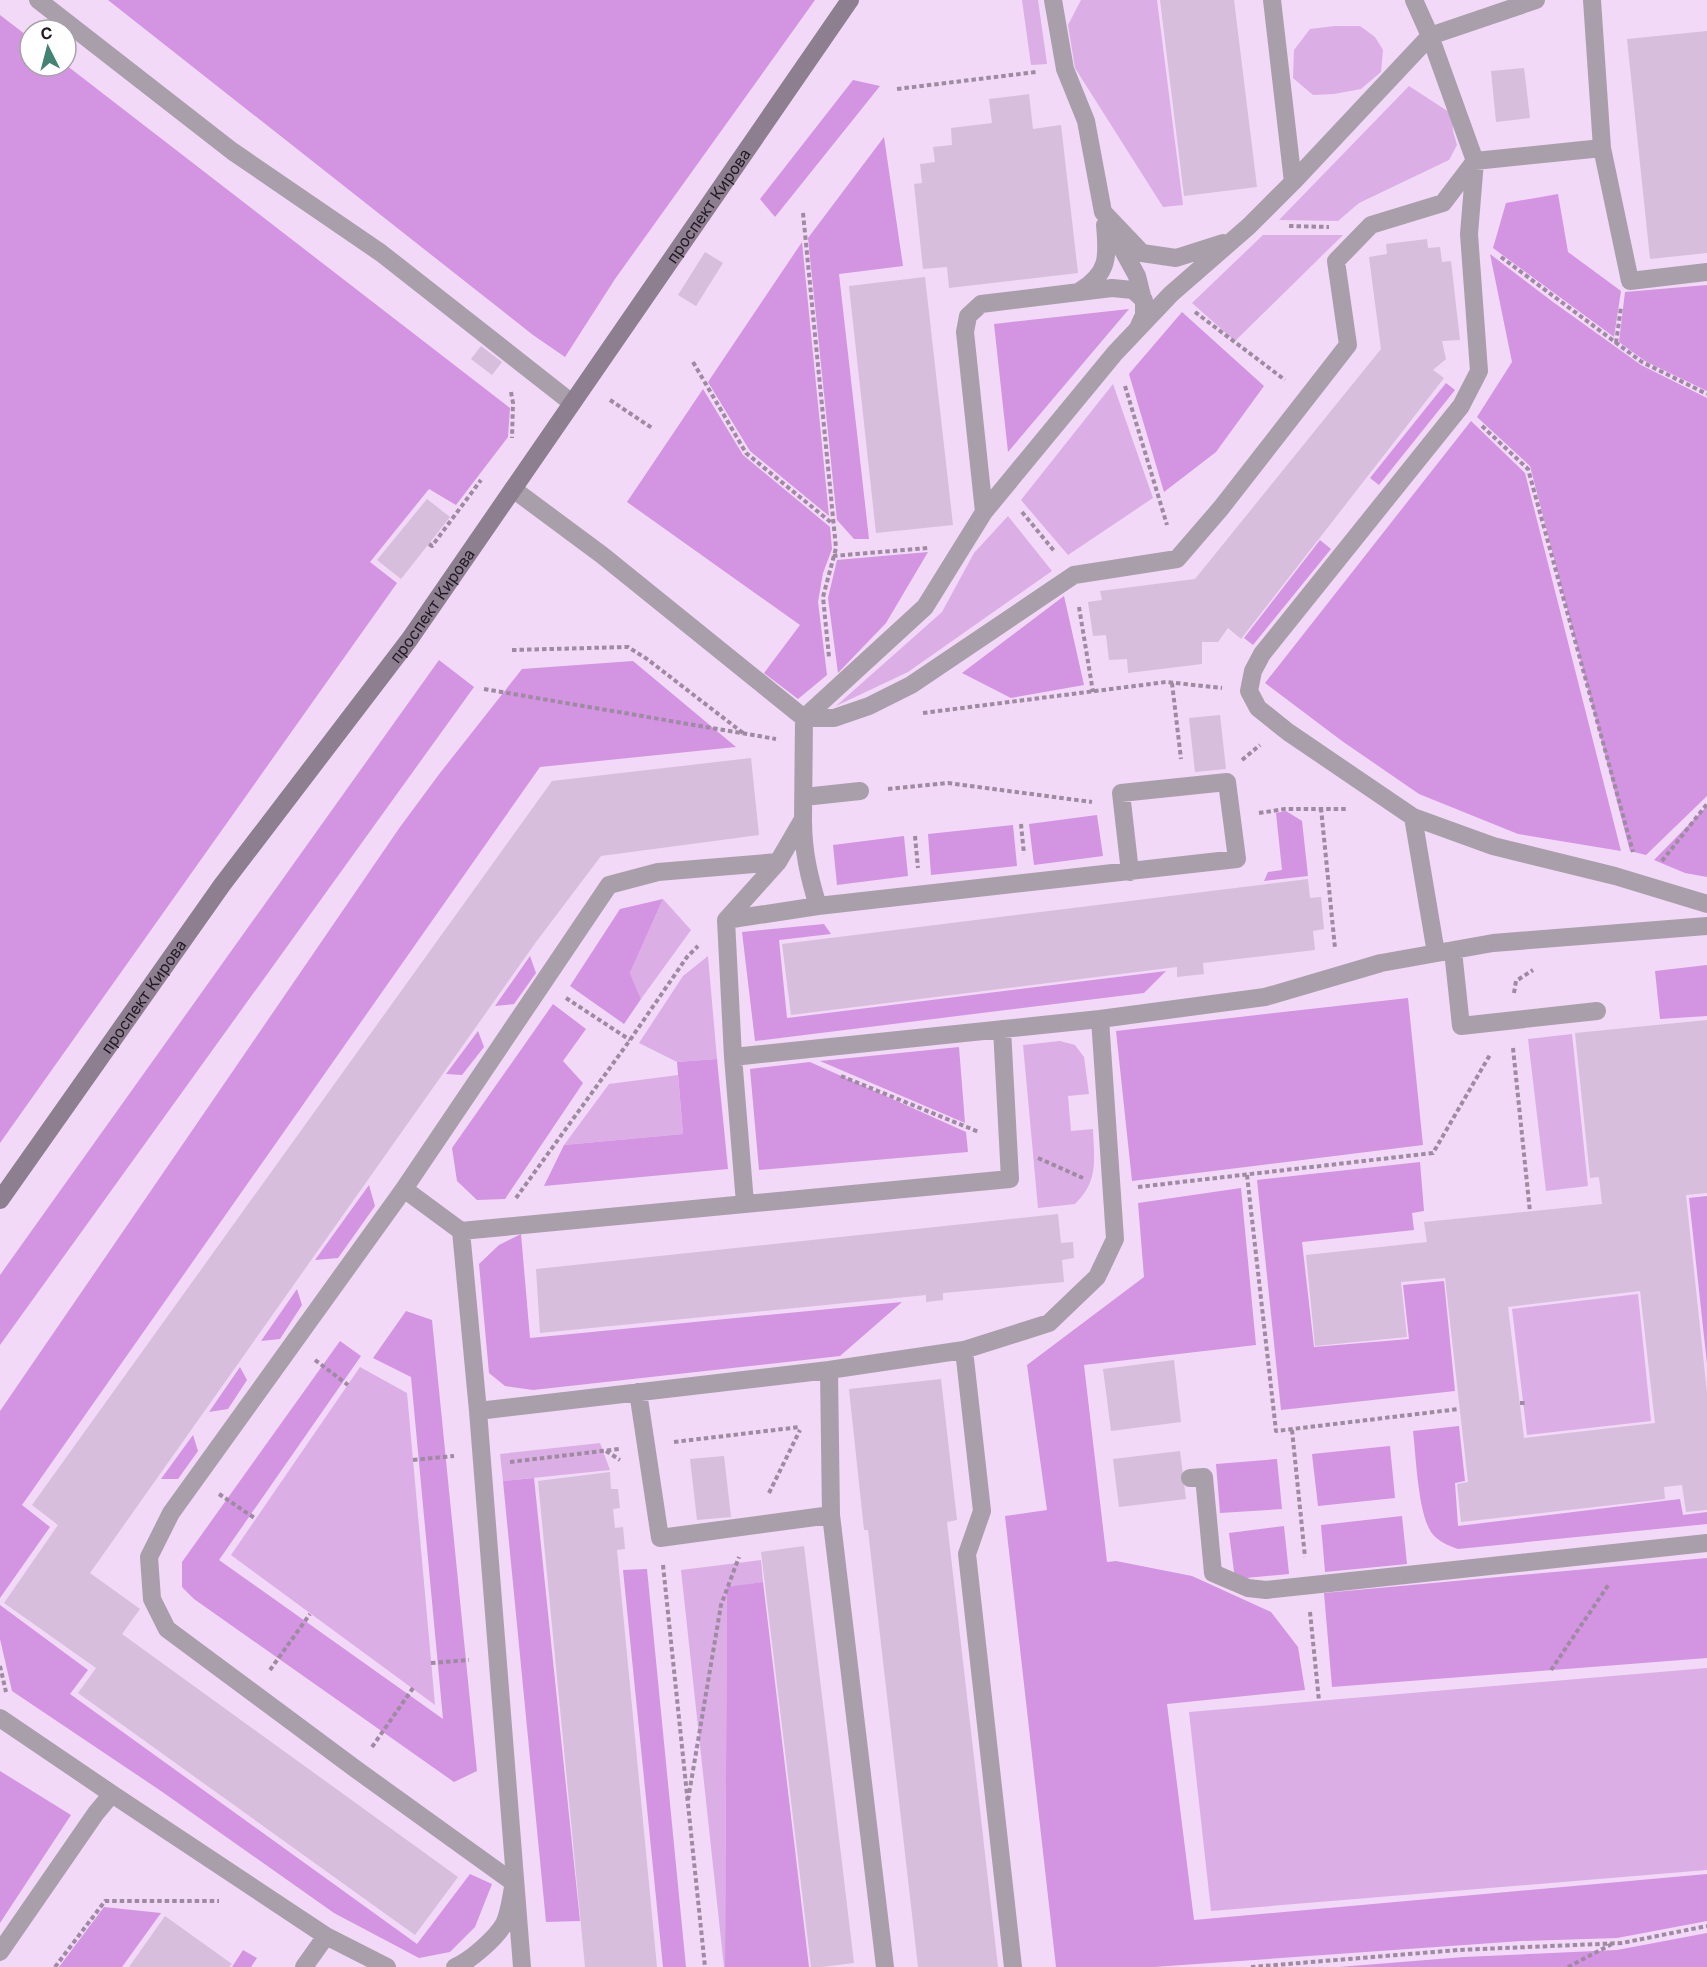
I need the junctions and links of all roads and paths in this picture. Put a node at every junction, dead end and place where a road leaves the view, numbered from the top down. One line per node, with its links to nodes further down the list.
1 (38, 0): 25 (lane)
2 (850, 0): 28 (main road, проспект Кирова)
3 (1053, 0): 9 (lane)
4 (1272, 0): 13 (lane)
5 (1414, 0): 8 (lane)
6 (1536, 0): 8 (lane)
7 (1592, 0): 11 (lane)
8 (1430, 36): 12 (lane); 13 (lane)
9 (1065, 69): 10 (path); 14 (lane)
10 (897, 89)
11 (1602, 148): 12 (lane); 18 (lane)
12 (1475, 161): 16 (lane); 27 (lane)
13 (1293, 182): 17 (lane)
14 (1103, 212): 17 (lane); 19 (lane); 21 (lane)
15 (803, 213): 34 (path)
16 (1469, 234): 26 (path); 29 (lane)
17 (1231, 240): 20 (lane)
18 (1707, 272)
19 (1076, 294): 21 (lane); 33 (lane)
20 (1171, 294): 22 (lane); 27 (path)
21 (1144, 300): 22 (lane)
22 (1138, 329): 23 (lane)
23 (1115, 353): 33 (lane); 38 (path)
24 (693, 362): 34 (path)
25 (528, 369): 28 (lane); 30 (path)
26 (1707, 394)
27 (1308, 398): 38 (lane)
28 (572, 403): 32 (main road, проспект Кирова)
29 (1461, 406): 43 (lane); 62 (path)
30 (505, 447)
31 (485, 474): 35 (path)
32 (513, 489): 45 (lane); 83 (main road, проспект Кирова)
33 (984, 512): 36 (lane)
34 (833, 524): 37 (path)
35 (429, 544)
36 (964, 545): 37 (path); 42 (lane)
37 (833, 556): 42 (path)
38 (1177, 559): 45 (lane)
39 (512, 650): 47 (path)
40 (1172, 683): 43 (path); 44 (path); 50 (path)
41 (484, 689): 47 (path)
42 (833, 690): 45 (lane)
43 (1249, 691): 46 (lane)
44 (919, 714)
45 (804, 718): 48 (lane)
46 (1288, 732): 49 (path); 57 (lane)
47 (744, 734): 48 (path)
48 (803, 744): 52 (lane)
49 (1211, 785): 50 (lane); 58 (lane)
50 (1184, 788): 54 (lane)
51 (860, 791): 52 (lane); 54 (path)
52 (804, 797): 59 (lane)
53 (1707, 804): 62 (path)
54 (1123, 806): 61 (lane)
55 (1321, 808): 56 (path); 58 (path); 69 (path)
56 (1356, 809)
57 (1413, 817): 62 (lane); 67 (lane)
58 (1232, 818): 61 (lane)
59 (803, 819): 60 (lane); 64 (lane)
60 (778, 862): 65 (lane); 70 (lane)
61 (1130, 872): 64 (lane)
62 (1642, 884): 63 (lane)
63 (1707, 904)
64 (819, 906): 65 (lane)
65 (726, 920): 75 (path); 76 (lane)
66 (1707, 926): 67 (lane)
67 (1444, 952): 69 (lane); 73 (lane)
68 (1536, 968): 73 (path)
69 (1338, 976): 72 (lane)
70 (543, 983): 75 (path); 81 (lane)
71 (1597, 1011): 73 (lane)
72 (1100, 1019): 74 (lane); 82 (lane)
73 (1510, 1021): 79 (path); 85 (path)
74 (1002, 1029): 76 (lane); 78 (lane)
75 (630, 1040): 86 (path)
76 (733, 1057): 84 (lane)
77 (836, 1075): 78 (path)
78 (1007, 1145): 82 (path); 84 (lane)
79 (1247, 1175): 80 (path); 95 (path)
80 (1150, 1185)
81 (404, 1189): 87 (lane); 88 (lane)
82 (1113, 1191): 89 (lane)
83 (0, 1200)
84 (745, 1203): 86 (lane)
85 (1530, 1212)
86 (495, 1227): 87 (lane)
87 (461, 1231): 96 (lane)
88 (293, 1344): 91 (path); 101 (lane)
89 (964, 1350): 90 (lane); 131 (lane)
90 (829, 1370): 92 (lane); 102 (lane)
91 (348, 1385)
92 (638, 1392): 96 (lane); 97 (lane)
93 (1520, 1403): 94 (path)
94 (1526, 1403)
95 (1459, 1409)
96 (478, 1411): 98 (lane)
97 (645, 1445): 98 (path); 104 (path); 105 (lane)
98 (482, 1459): 99 (path); 109 (lane)
99 (413, 1460)
100 (1190, 1478): 107 (lane)
101 (196, 1479): 103 (path); 113 (lane)
102 (831, 1515): 104 (lane); 130 (lane)
103 (256, 1519)
104 (754, 1525): 105 (lane); 117 (path)
105 (660, 1538): 117 (path)
106 (1707, 1543): 107 (lane)
107 (1631, 1551): 111 (path)
108 (310, 1614): 113 (path)
109 (497, 1658): 110 (path); 118 (lane)
110 (431, 1663)
111 (1551, 1670)
112 (413, 1688): 115 (path)
113 (254, 1692): 115 (lane)
114 (0, 1718): 116 (lane)
115 (357, 1770): 118 (lane)
116 (112, 1794): 121 (lane); 123 (lane)
117 (688, 1800): 129 (path)
118 (514, 1882): 127 (lane); 128 (lane)
119 (228, 1900): 124 (path)
120 (1707, 1926): 122 (path)
121 (326, 1936): 125 (lane); 126 (lane)
122 (1614, 1943): 132 (path); 133 (path)
123 (0, 1952)
124 (55, 1967)
125 (304, 1967)
126 (387, 1967)
127 (455, 1967)
128 (522, 1967)
129 (705, 1967)
130 (885, 1967)
131 (1013, 1967)
132 (1251, 1967)
133 (1568, 1967)

